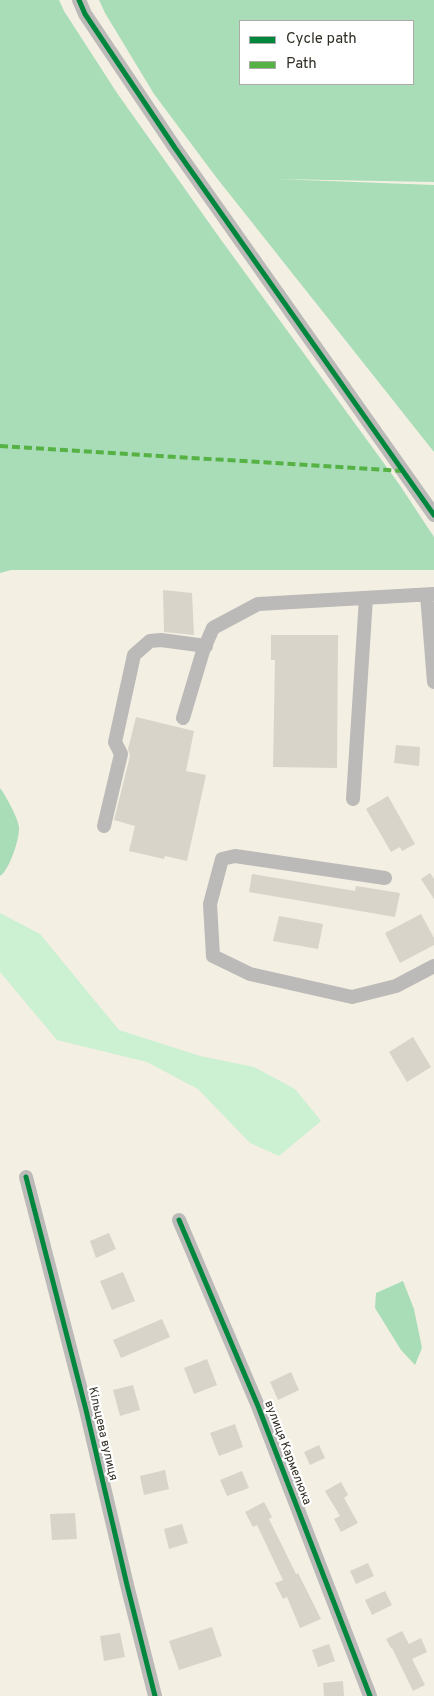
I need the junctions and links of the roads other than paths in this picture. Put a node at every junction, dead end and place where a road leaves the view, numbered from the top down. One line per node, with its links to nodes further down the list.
1 (79, 0): 2 (street)
2 (434, 515)
3 (431, 594): 4 (street); 6 (street)
4 (366, 598): 5 (street); 8 (street)
5 (206, 646): 7 (street); 9 (street)
6 (434, 682)
7 (183, 718)
8 (353, 799)
9 (104, 826)
10 (384, 878): 11 (street)
11 (434, 966)
12 (26, 1177): 14 (street, Кільцева вулиця)
13 (179, 1220): 15 (street, вулиця Кармелюка)
14 (155, 1696)
15 (370, 1696)

